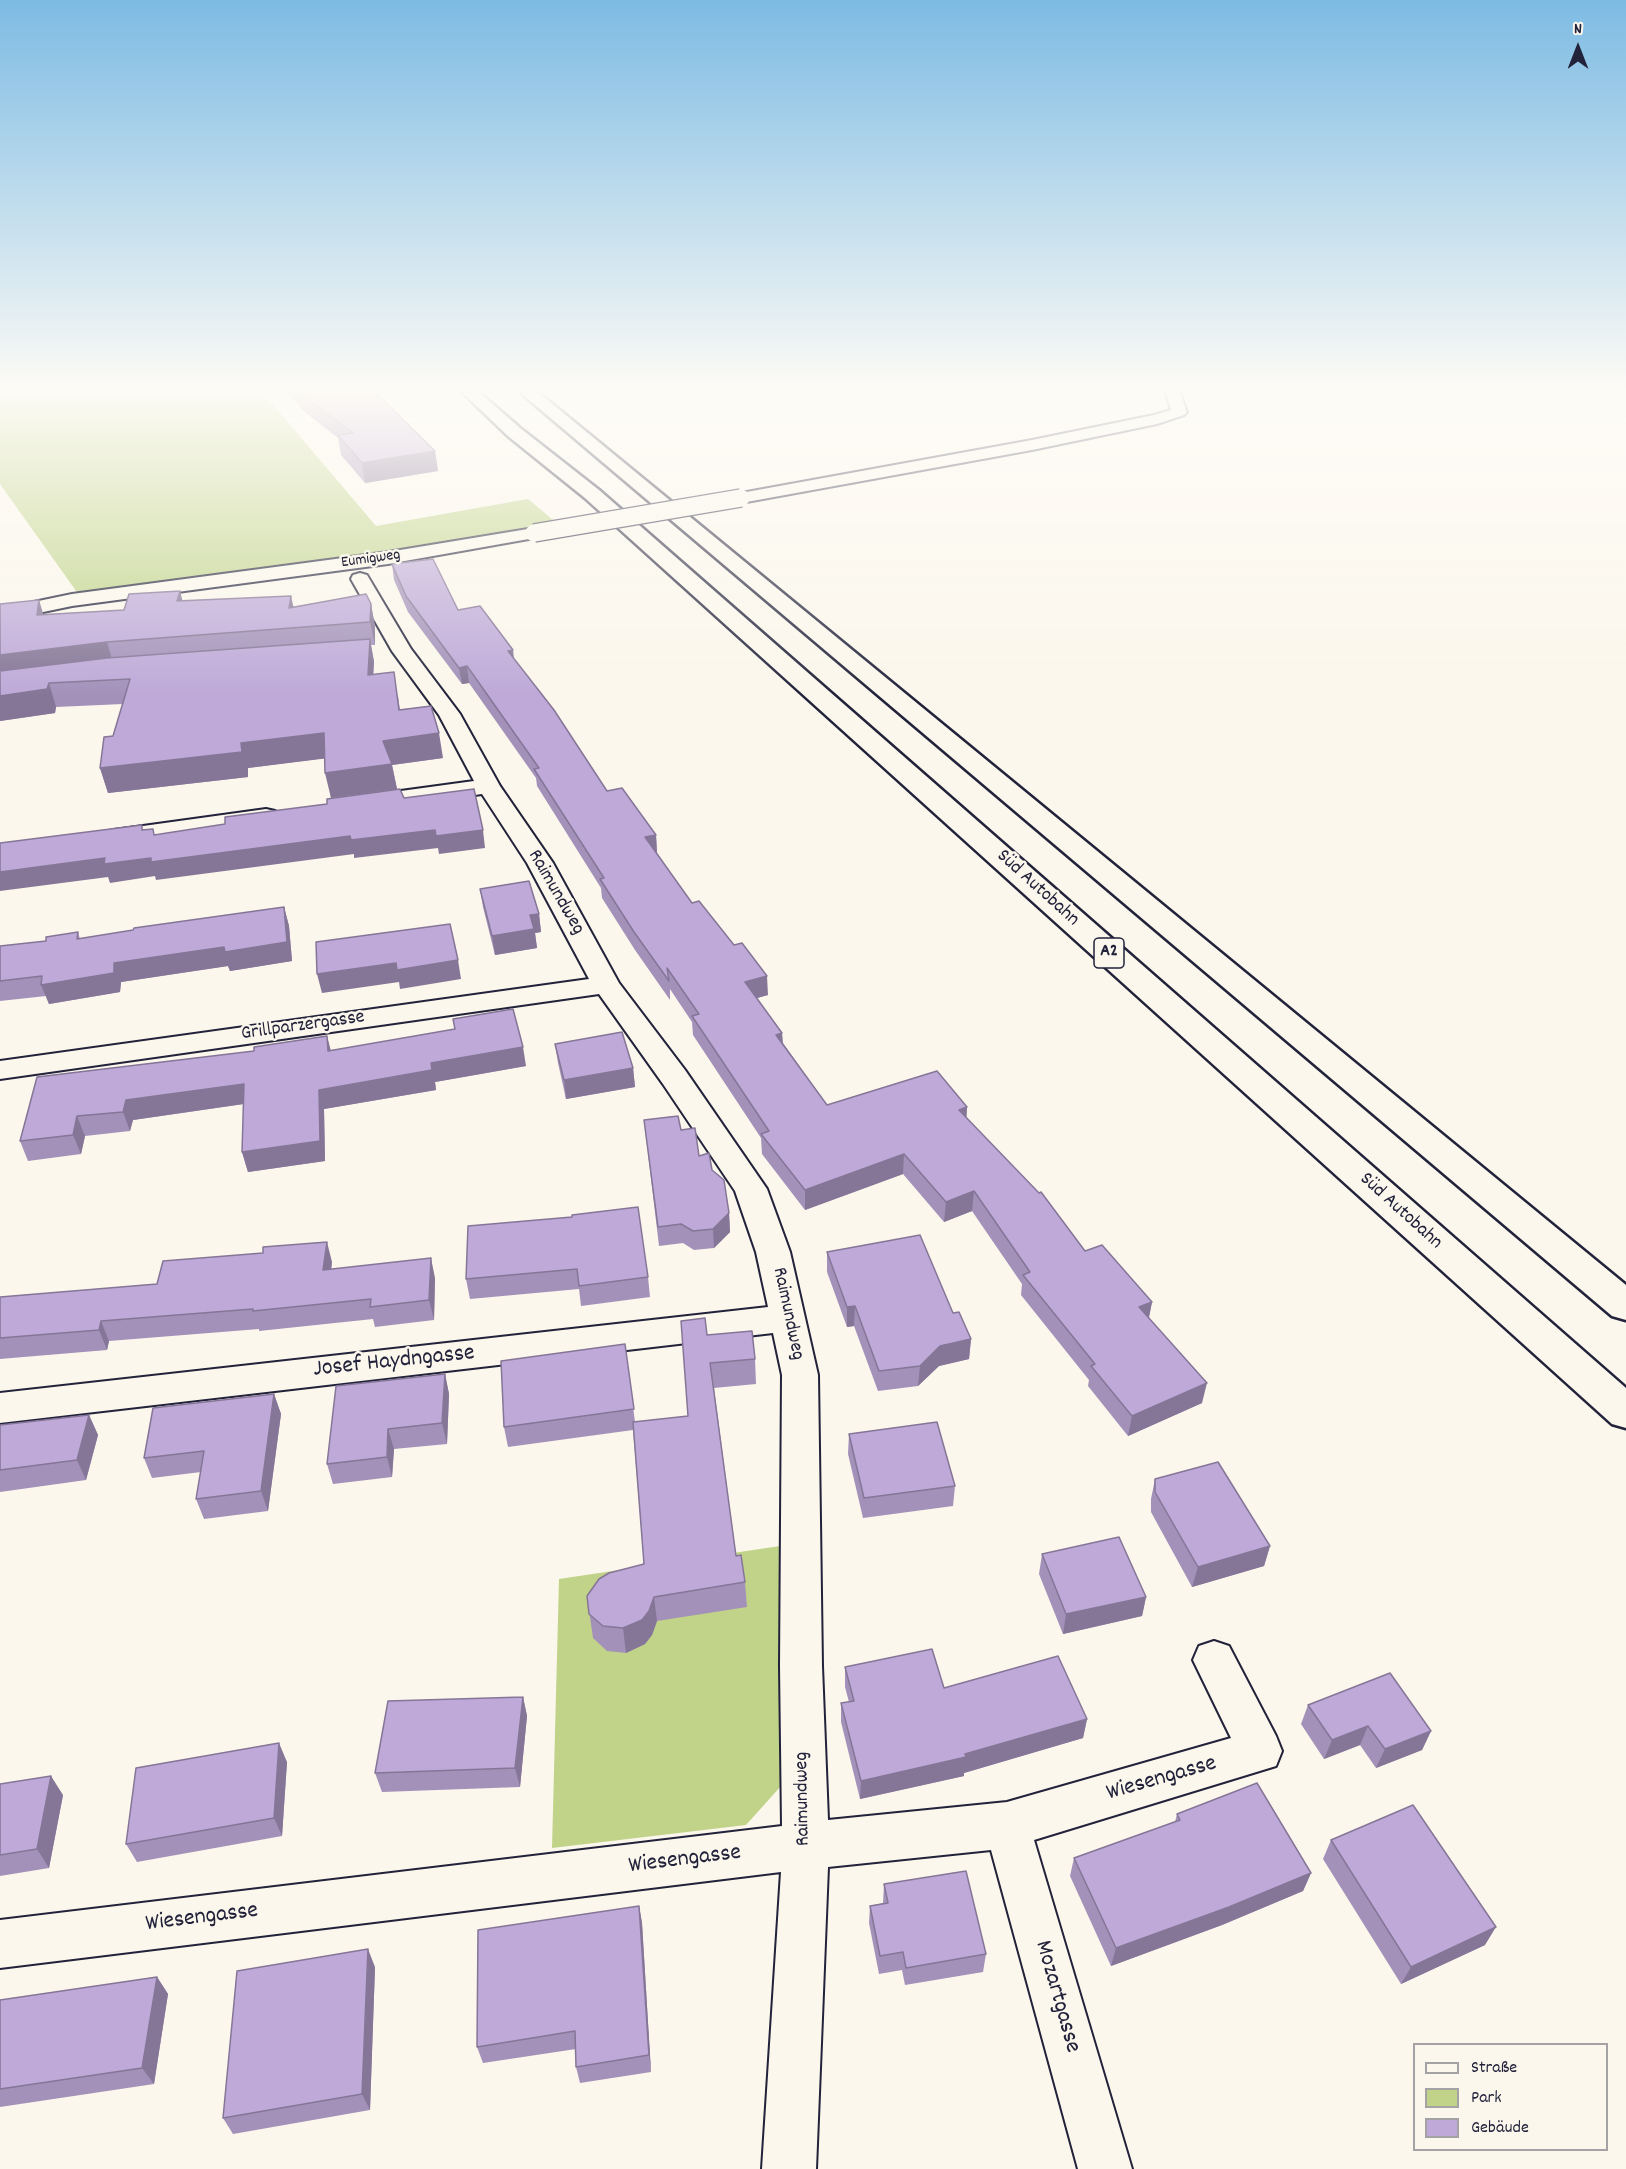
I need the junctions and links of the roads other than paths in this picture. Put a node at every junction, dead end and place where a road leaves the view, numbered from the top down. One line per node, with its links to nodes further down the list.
1 (592, 494): 15 (highway, Süd Autobahn / A2)
2 (651, 494): 12 (highway)
3 (762, 494): 5 (street, Eumigweg, bridge)
4 (360, 579): 6 (street, Raimundweg)
5 (0, 615)
6 (489, 786): 7 (street); 10 (street, Raimundweg)
7 (344, 806)
8 (291, 813): 9 (street)
9 (92, 840)
10 (606, 985): 11 (street, Grillparzergasse); 13 (street, Raimundweg)
11 (0, 1070)
12 (1626, 1306)
13 (788, 1318): 14 (street, Josef Haydngasse); 18 (street, Raimundweg)
14 (0, 1408)
15 (1626, 1412)
16 (1214, 1660): 17 (street, Wiesengasse)
17 (1007, 1825): 18 (street, Wiesengasse); 21 (street, Mozartgasse)
18 (806, 1846): 19 (street, Wiesengasse); 20 (street, Raimundweg)
19 (0, 1944)
20 (789, 2169)
21 (1105, 2169)

